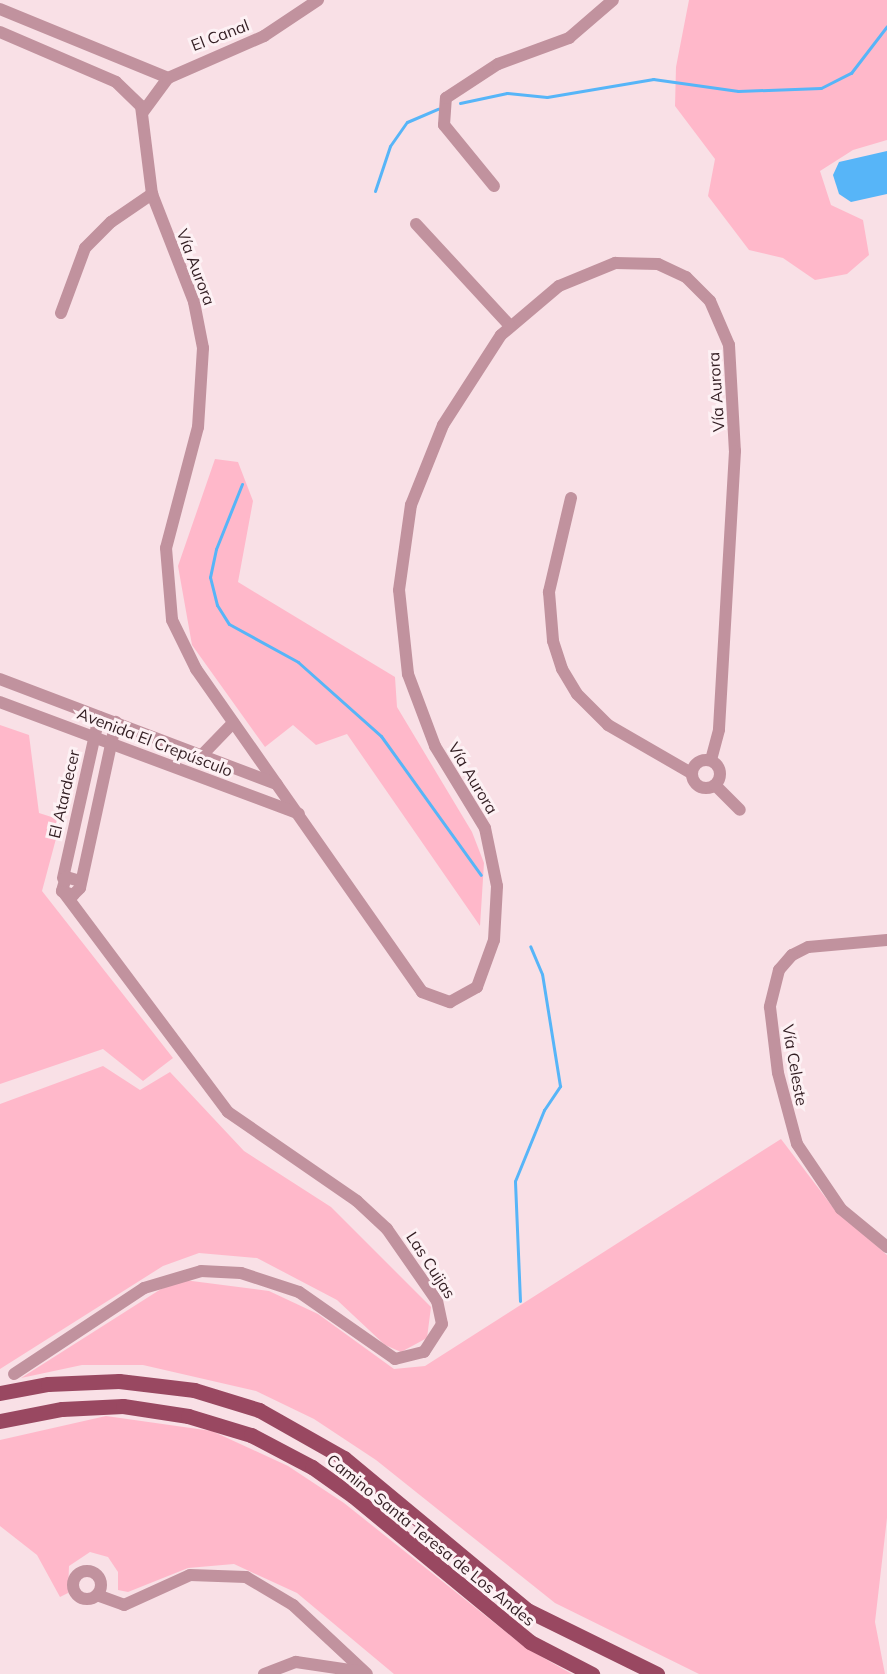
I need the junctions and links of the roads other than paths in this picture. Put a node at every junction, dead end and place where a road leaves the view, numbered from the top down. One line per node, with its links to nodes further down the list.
1 (318, 0): 5 (street, El Canal)
2 (613, 0): 7 (street)
3 (0, 9): 5 (street)
4 (0, 32): 6 (street)
5 (168, 78): 6 (street)
6 (143, 112): 8 (street, Vía Aurora)
7 (494, 186)
8 (152, 194): 10 (street); 17 (street, Vía Aurora)
9 (416, 224): 11 (street)
10 (61, 313)
11 (510, 326): 21 (street, Vía Aurora); 27 (street, Vía Aurora)
12 (571, 498): 23 (street)
13 (0, 679): 15 (street, Avenida El Crepúsculo)
14 (0, 702): 18 (street, Avenida El Crepúsculo)
15 (99, 717): 16 (street, Avenida El Crepúsculo); 18 (street, El Atardecer)
16 (116, 722): 19 (street); 20 (street, Avenida El Crepúsculo)
17 (233, 723): 20 (street); 24 (street, Vía Aurora)
18 (95, 737): 19 (street, Avenida El Crepúsculo); 28 (street, El Atardecer)
19 (111, 743): 22 (street, Avenida El Crepúsculo); 29 (street)
20 (196, 753): 22 (street); 24 (street, Avenida El Crepúsculo)
21 (711, 760): 23 (street); 25 (street)
22 (183, 770): 27 (street, Avenida El Crepúsculo)
23 (691, 773): 25 (street)
24 (278, 784): 27 (street, Vía Aurora)
25 (715, 784): 26 (street)
26 (740, 810)
27 (299, 814)
28 (63, 878): 29 (street); 30 (street, El Atardecer)
29 (80, 885): 30 (street); 31 (street, Las Cuijas)
30 (64, 893): 31 (street, Las Cuijas)
31 (90, 923): 34 (street, Las Cuijas)
32 (887, 940): 33 (street, Vía Celeste)
33 (887, 1247)
34 (14, 1374)
35 (0, 1394): 42 (main road, Camino Santa Teresa de Los Andes)
36 (0, 1421): 41 (main road, Camino Santa Teresa de Los Andes)
37 (97, 1595): 39 (street)
38 (283, 1669): 39 (street); 40 (street)
39 (366, 1673)
40 (264, 1674)
41 (592, 1674)
42 (657, 1674)

